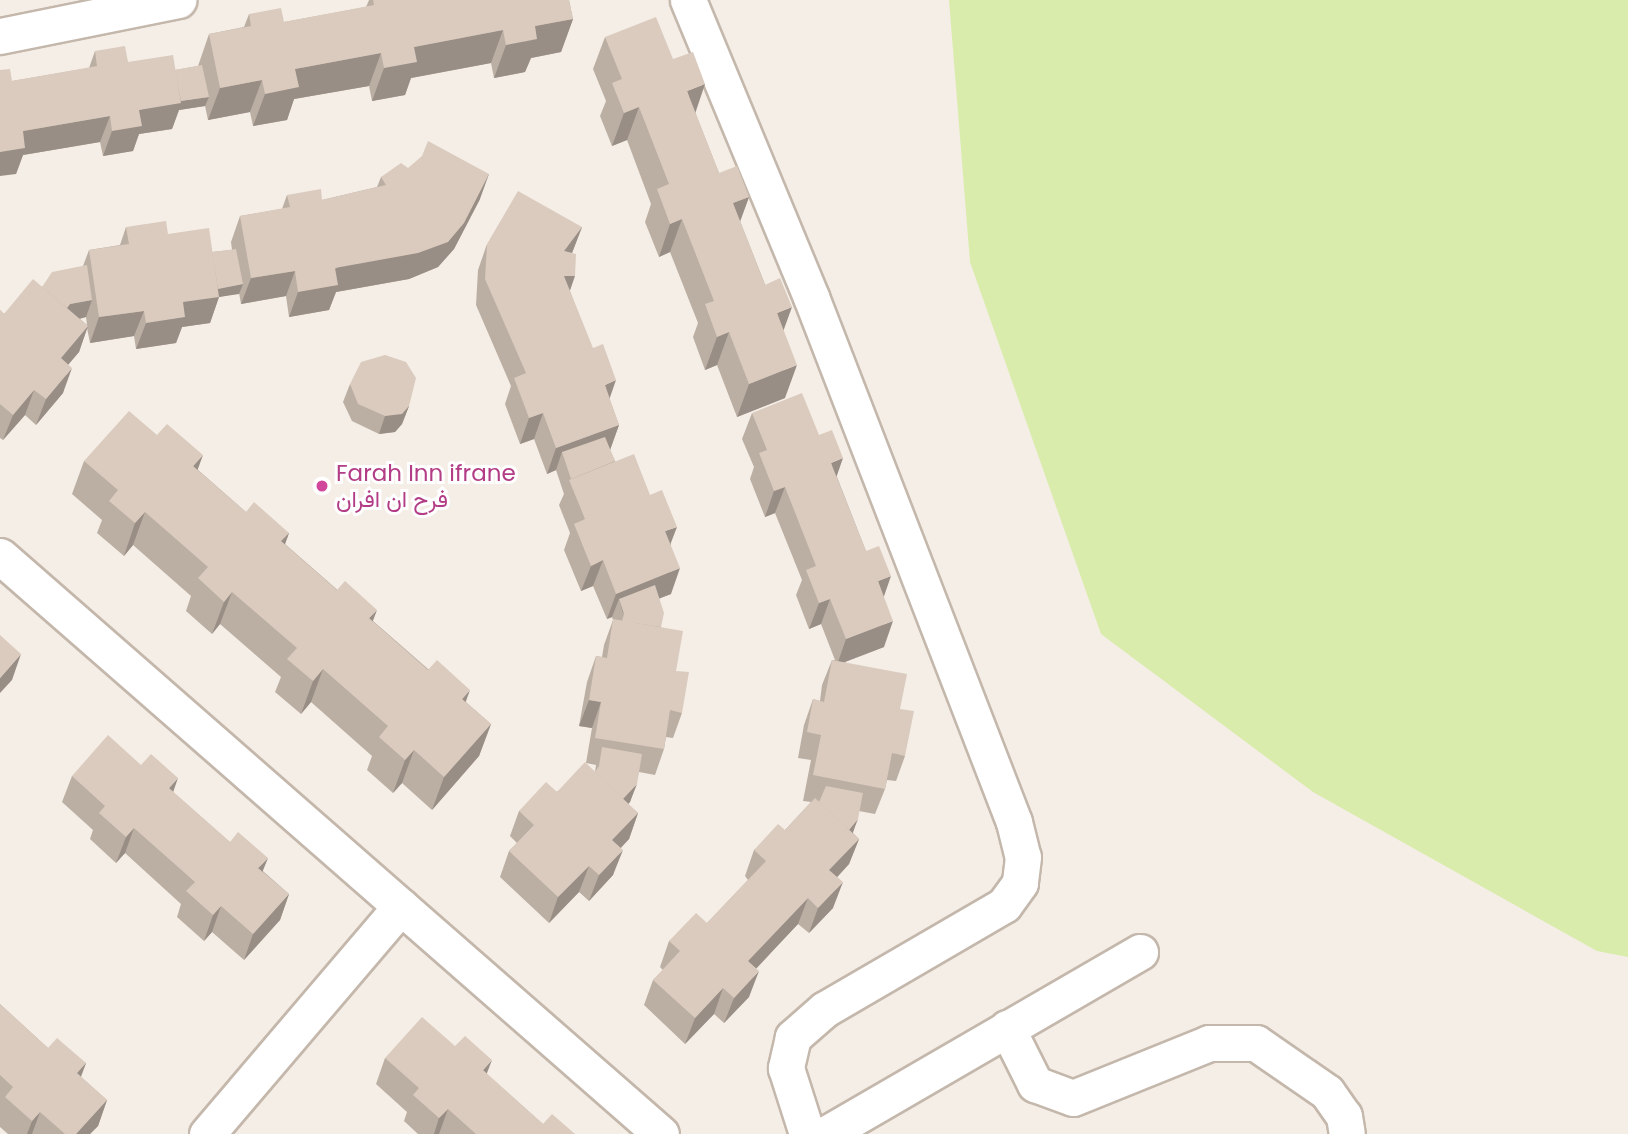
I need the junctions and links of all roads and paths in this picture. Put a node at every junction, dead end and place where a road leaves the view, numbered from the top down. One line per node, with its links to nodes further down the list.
1 (178, 0): 3 (street)
2 (688, 0): 10 (street)
3 (0, 36)
4 (0, 556): 5 (street)
5 (401, 905): 8 (street); 9 (street)
6 (1140, 952): 7 (street)
7 (1007, 1028): 11 (street); 12 (street)
8 (207, 1134)
9 (662, 1134)
10 (807, 1134)
11 (826, 1134)
12 (1347, 1134)

